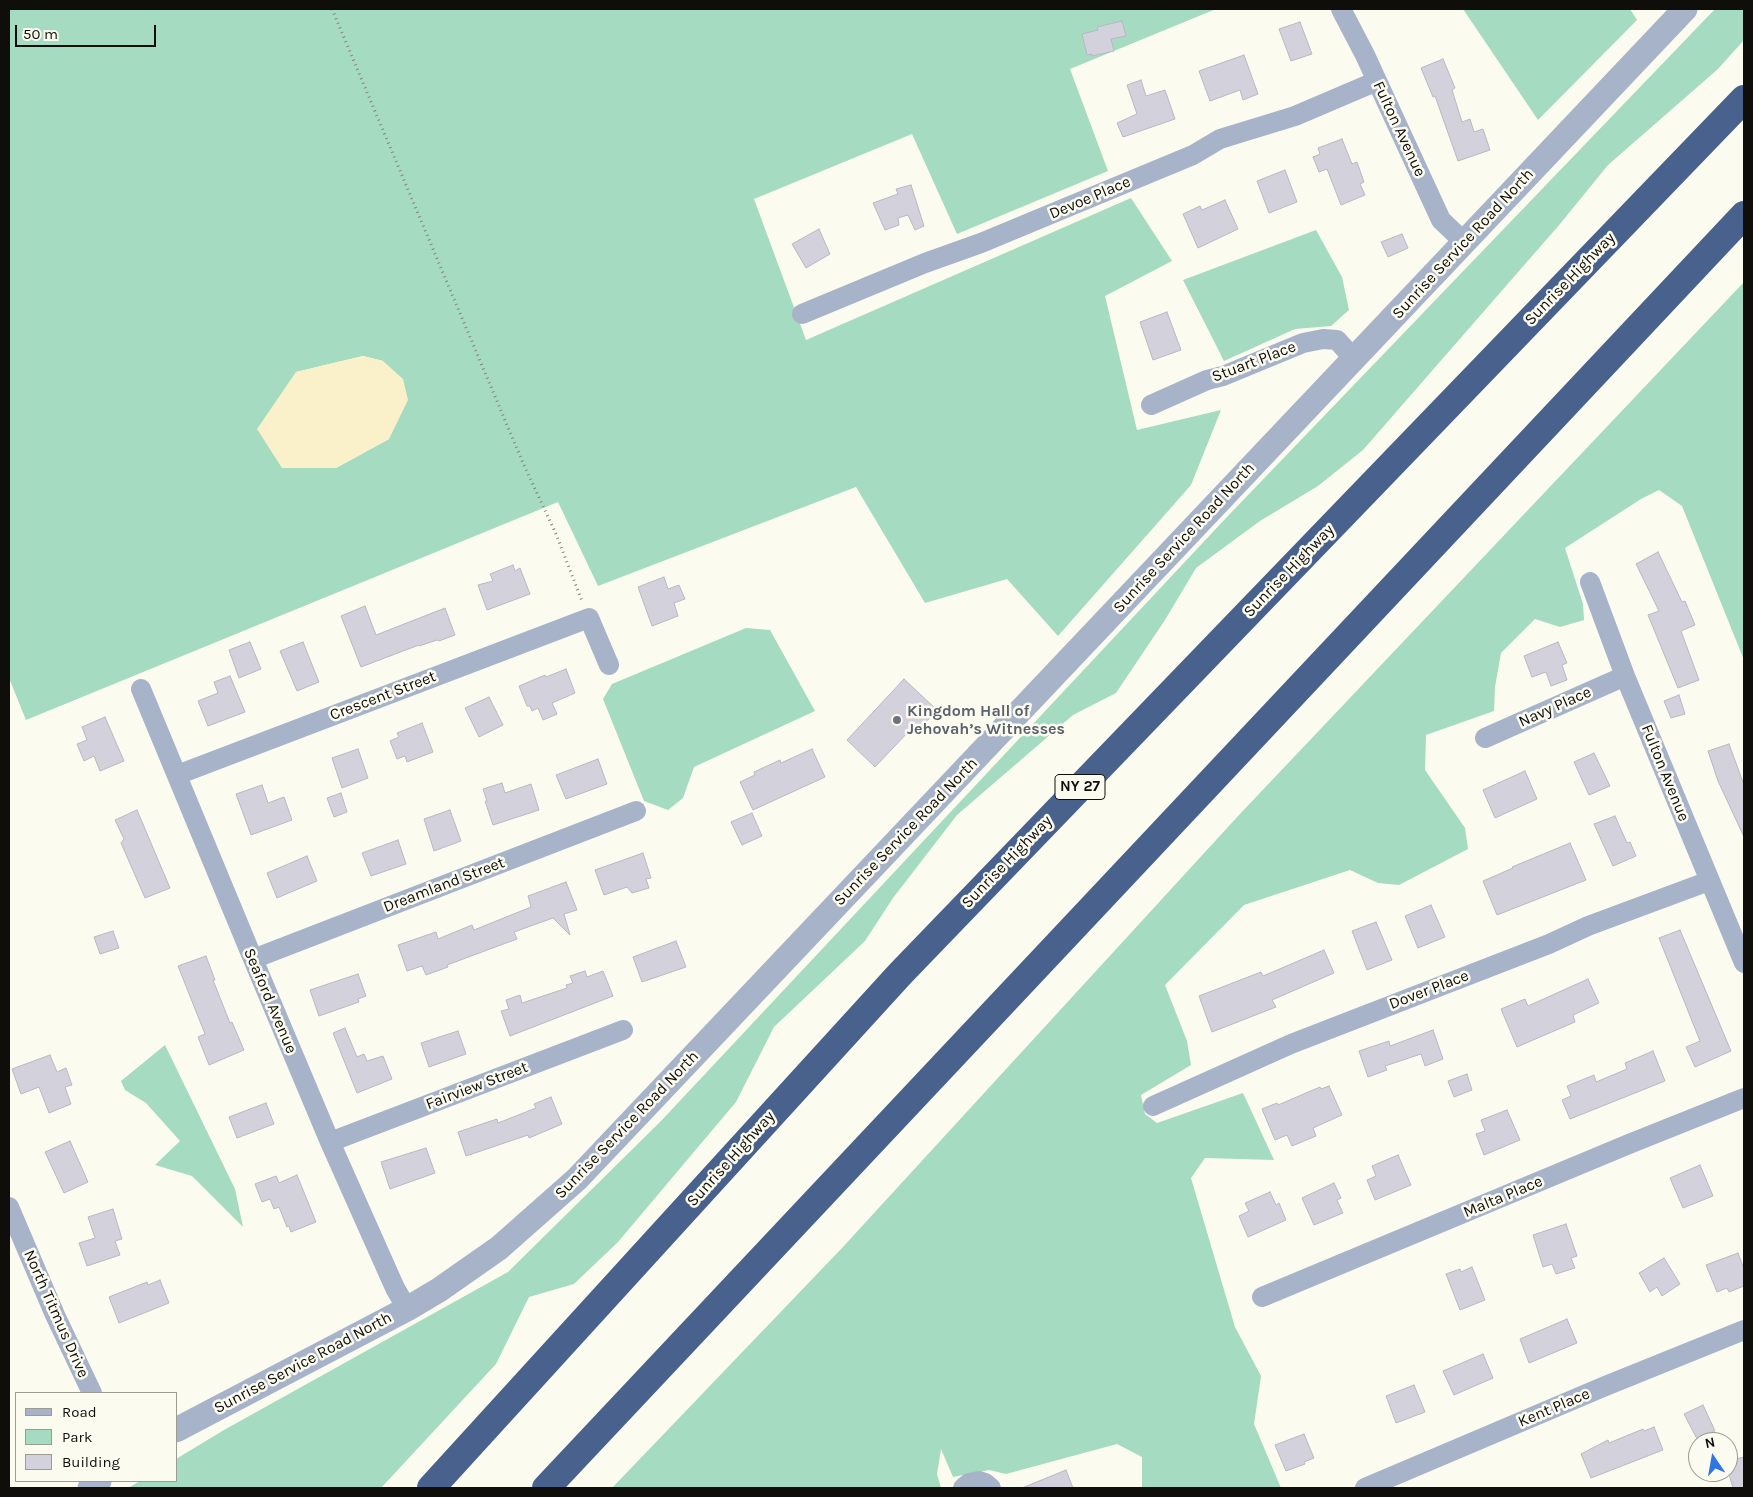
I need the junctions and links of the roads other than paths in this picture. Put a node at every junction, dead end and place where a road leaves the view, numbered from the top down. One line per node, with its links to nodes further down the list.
1 (1341, 9): 3 (street, Fulton Avenue)
2 (1685, 9): 6 (street, Sunrise Service Road North)
3 (1377, 82): 6 (street, Fulton Avenue); 7 (street, Devoe Place)
4 (1744, 99): 30 (highway, Sunrise Highway / NY 27)
5 (1744, 215): 31 (highway)
6 (1464, 242): 8 (street, Sunrise Service Road North)
7 (802, 314)
8 (1354, 359): 9 (street, Stuart Place); 26 (street, Sunrise Service Road North)
9 (1150, 405)
10 (1590, 582): 12 (street, Fulton Avenue)
11 (609, 665): 15 (street, Crescent Street)
12 (1625, 676): 14 (street, Navy Place); 17 (street, Fulton Avenue)
13 (141, 689): 15 (street, Seaford Avenue)
14 (1485, 738)
15 (178, 775): 18 (street, Seaford Avenue)
16 (636, 811): 18 (street, Dreamland Street)
17 (1709, 882): 19 (street, Fulton Avenue); 22 (street, Dover Place)
18 (252, 959): 23 (street, Seaford Avenue)
19 (1744, 963)
20 (623, 1030): 23 (street, Fairview Street)
21 (1744, 1098): 25 (street, Malta Place)
22 (1153, 1106)
23 (330, 1142): 26 (street, Seaford Avenue)
24 (9, 1207): 28 (street, North Titmus Drive)
25 (1262, 1297)
26 (407, 1309): 29 (street, Sunrise Service Road North)
27 (1744, 1330): 34 (street, Kent Place)
28 (92, 1392)
29 (178, 1429)
30 (431, 1488)
31 (546, 1488)
32 (963, 1488): 33 (street)
33 (991, 1488)
34 (1365, 1488)

